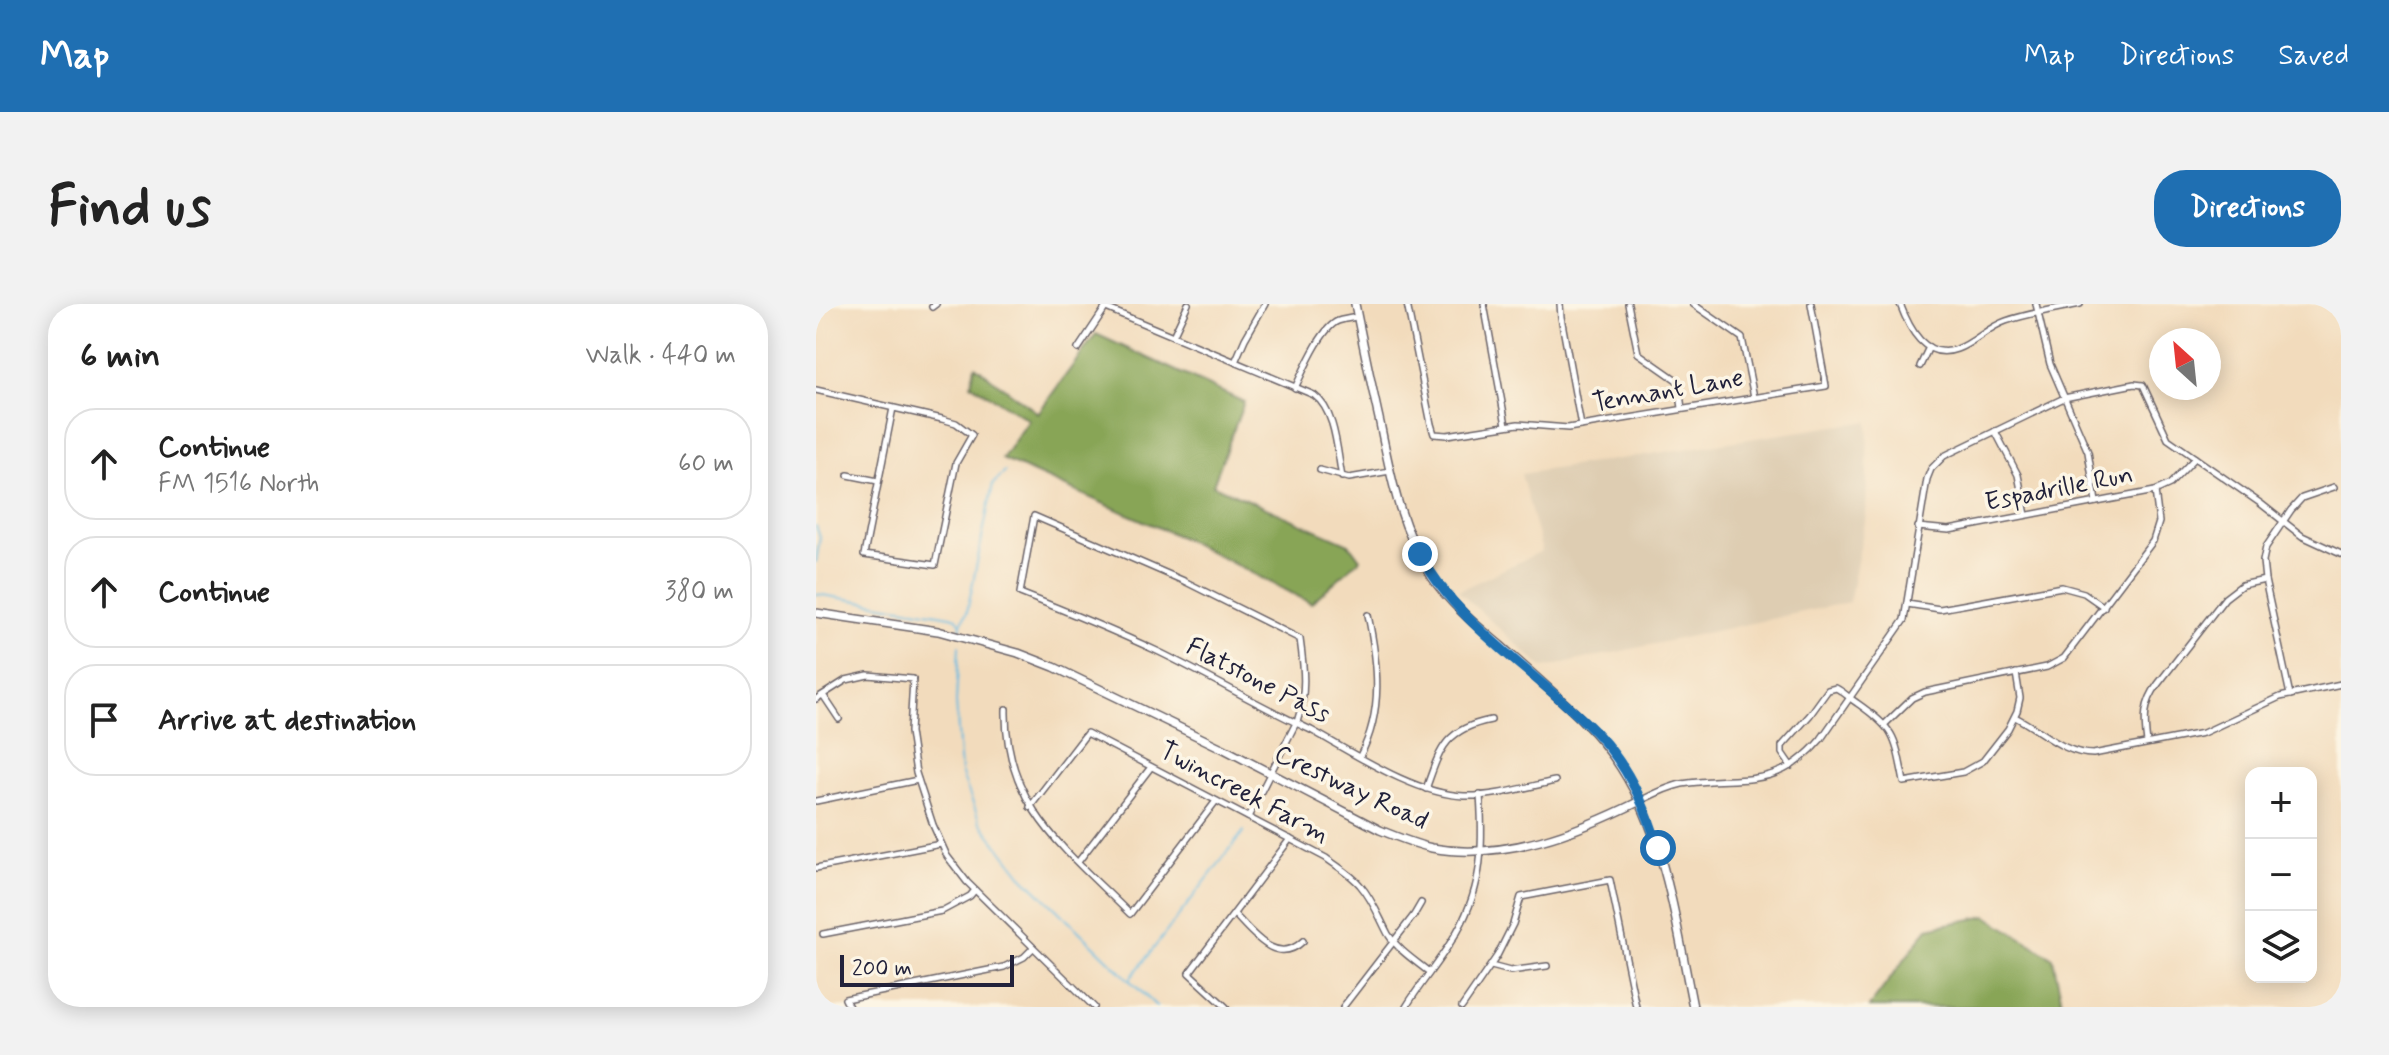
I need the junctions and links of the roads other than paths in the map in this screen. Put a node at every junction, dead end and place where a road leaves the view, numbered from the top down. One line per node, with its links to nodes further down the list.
1 (1188, 304): 16 (street)
2 (1265, 304): 19 (street)
3 (1355, 304): 15 (street)
4 (1407, 304): 27 (street, Tennant Lane)
5 (1484, 304): 27 (street)
6 (1560, 304): 28 (street)
7 (1628, 304): 26 (street)
8 (1693, 304): 23 (street)
9 (1811, 304): 23 (street, Tennant Lane)
10 (1900, 304): 17 (street)
11 (2036, 304): 14 (street)
12 (2080, 304): 14 (street)
13 (1107, 306): 16 (street); 18 (street)
14 (2038, 313): 17 (street); 24 (street)
15 (1357, 317): 21 (street); 32 (street)
16 (1173, 336): 19 (street)
17 (1929, 347): 20 (street)
18 (1078, 349)
19 (1235, 362): 21 (street)
20 (1920, 366)
21 (1295, 388): 34 (street)
22 (816, 390): 25 (street)
23 (1754, 397): 26 (street, Tennant Lane)
24 (2064, 398): 29 (street, Crestway Road); 30 (street, Crestway Road); 38 (street)
25 (893, 408): 35 (street); 35 (street)
26 (1682, 408): 28 (street, Tennant Lane)
27 (1506, 425): 28 (street, Tennant Lane)
28 (1581, 426)
29 (1995, 431): 39 (street); 41 (street, Crestway Road)
30 (2195, 458): 37 (street, Espadrille Run); 40 (street)
31 (1320, 470): 34 (street)
32 (1390, 471): 34 (street); 71 (street)
33 (848, 475): 35 (street)
34 (1342, 477)
35 (878, 481)
36 (2334, 487): 40 (street)
37 (2155, 491): 38 (street, Espadrille Run); 45 (street)
38 (2096, 502): 39 (street, Espadrille Run)
39 (2026, 515): 41 (street, Espadrille Run)
40 (2283, 521): 42 (street); 43 (street)
41 (1918, 527): 44 (street, Crestway Road)
42 (2341, 554)
43 (2265, 580): 51 (street); 60 (street)
44 (1907, 604): 45 (street); 52 (street, Crestway Road)
45 (2104, 607): 48 (street)
46 (816, 613): 64 (street, Crestway Road)
47 (1368, 615): 61 (street)
48 (2016, 673): 55 (street); 59 (street)
49 (2341, 684): 51 (street)
50 (823, 695): 53 (street); 56 (street); 65 (street)
51 (2290, 695): 60 (street)
52 (1848, 697): 59 (street); 62 (street, Crestway Road); 62 (street)
53 (816, 699)
54 (1006, 709): 72 (street)
55 (2015, 717): 59 (street); 60 (street)
56 (839, 719)
57 (1491, 720): 67 (street)
58 (1296, 723): 58 (street, Flatstone Pass); 61 (street, Flatstone Pass); 64 (street)
59 (1885, 724)
60 (2147, 743)
61 (1360, 756): 67 (street, Flatstone Pass)
62 (1791, 766): 71 (street, Crestway Road)
63 (1151, 767): 70 (street, Twincreek Farm); 72 (street, Twincreek Farm); 77 (street)
64 (1272, 773): 73 (street); 76 (street, Crestway Road)
65 (918, 780): 69 (street); 75 (street)
66 (1555, 781): 68 (street, Flatstone Pass)
67 (1426, 789): 68 (street, Flatstone Pass)
68 (1480, 795): 76 (street)
69 (816, 801)
70 (1216, 801): 73 (street, Twincreek Farm); 77 (street)
71 (1640, 801): 76 (street, Crestway Road); 96 (street)
72 (1030, 807): 77 (street)
73 (1248, 817): 74 (street, Twincreek Farm)
74 (1290, 839): 81 (street); 84 (street, Twincreek Farm)
75 (941, 844): 78 (street); 79 (street)
76 (1482, 850): 88 (street)
77 (1078, 862)
78 (816, 868)
79 (975, 890): 82 (street); 85 (street)
80 (1421, 903): 84 (street)
81 (1234, 914): 83 (street); 91 (street)
82 (823, 934)
83 (1303, 941)
84 (1394, 942): 88 (street, Twincreek Farm); 92 (street)
85 (1033, 948): 89 (street); 90 (street)
86 (1491, 966): 87 (street); 94 (street); 95 (street)
87 (1547, 966)
88 (1429, 972): 93 (street)
89 (1091, 1006)
90 (849, 1007)
91 (1226, 1007)
92 (1343, 1007)
93 (1406, 1007)
94 (1462, 1007)
95 (1636, 1007)
96 (1693, 1007)

